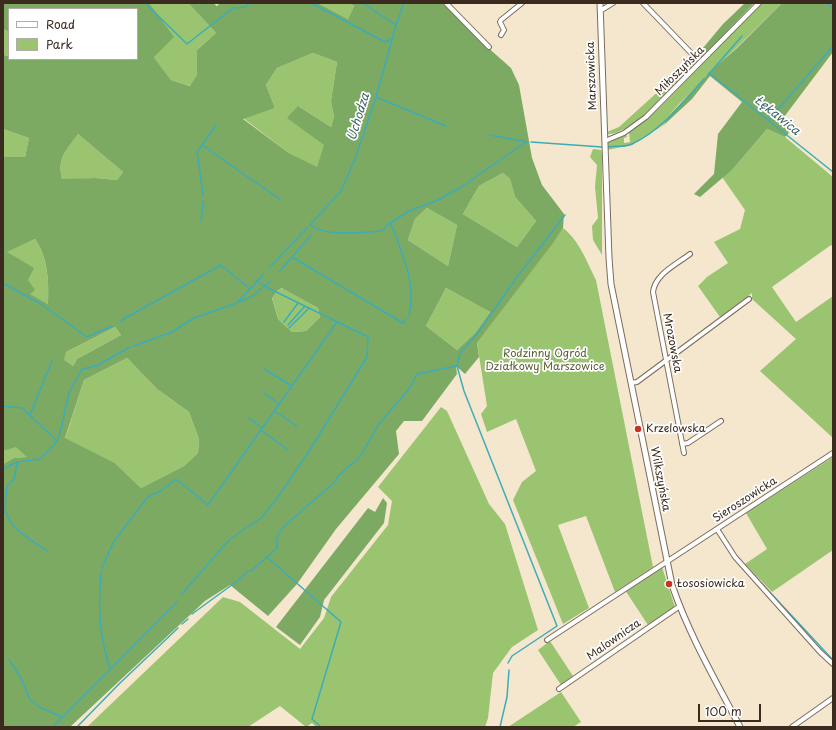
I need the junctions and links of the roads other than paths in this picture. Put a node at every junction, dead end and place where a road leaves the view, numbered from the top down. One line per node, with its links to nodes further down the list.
1 (446, 3): 9 (street)
2 (522, 3): 8 (street)
3 (600, 3): 7 (street, Marszowicka)
4 (613, 3): 7 (street)
5 (643, 3): 10 (street)
6 (759, 3): 11 (street, Miłoszyńska)
7 (600, 11): 11 (street, Marszowicka)
8 (501, 35)
9 (489, 47)
10 (694, 56)
11 (605, 141): 12 (street, Marszowicka)
12 (605, 148): 16 (street, Wilkszyńska)
13 (690, 254): 15 (street, Mrozowska)
14 (750, 299): 15 (street)
15 (666, 360): 16 (street); 18 (street, Mrozowska)
16 (631, 383): 22 (street, Wilkszyńska)
17 (721, 421): 18 (street)
18 (682, 444): 19 (street, Mrozowska)
19 (684, 453)
20 (833, 453): 21 (street, Sieroszowicka)
21 (717, 529): 22 (street, Sieroszowicka); 25 (street)
22 (666, 561): 23 (street, Wilkszyńska); 24 (street)
23 (680, 606): 26 (street, Malownicza); 28 (street, Wilkszyńska)
24 (547, 640)
25 (833, 664)
26 (559, 689)
27 (833, 698): 29 (street)
28 (740, 727)
29 (792, 727)

